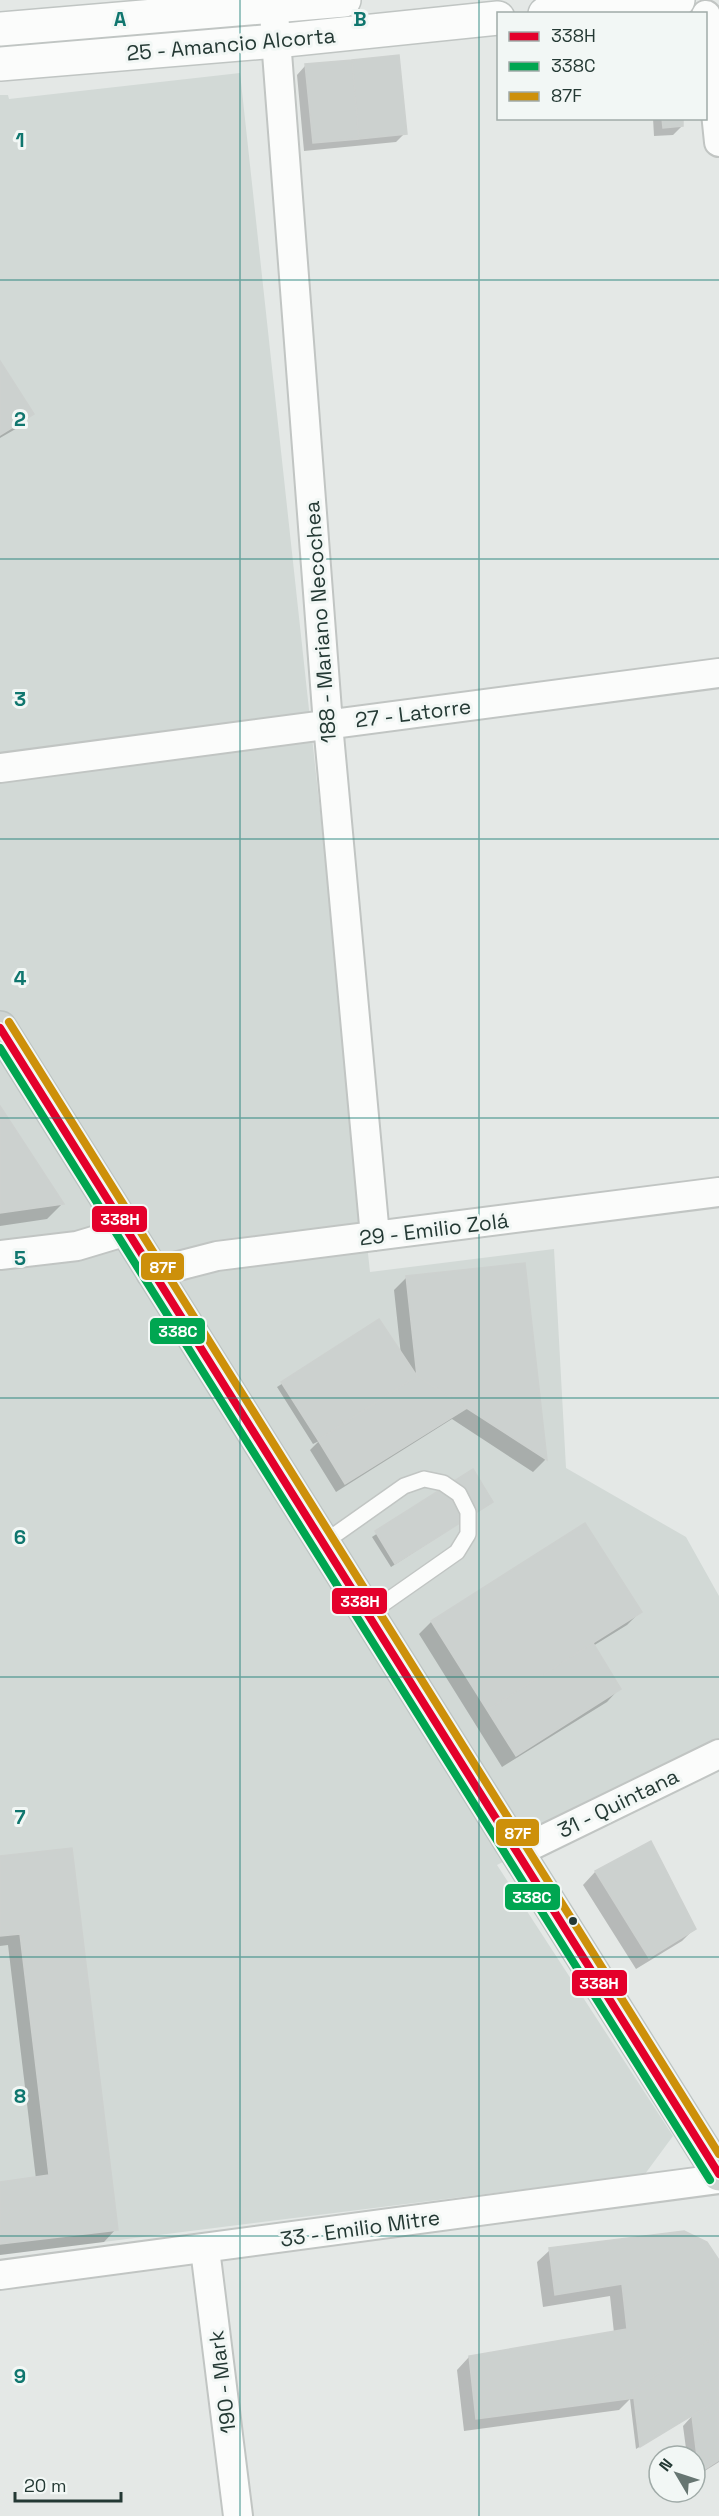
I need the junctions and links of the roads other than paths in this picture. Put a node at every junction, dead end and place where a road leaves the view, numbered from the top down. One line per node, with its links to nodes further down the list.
1 (344, 0): 3 (main road)
2 (678, 0): 4 (main road)
3 (273, 3): 6 (main road); 8 (street, 188 - Mariano Necochea)
4 (564, 12)
5 (497, 18): 8 (main road, 25 - Amancio Alcorta)
6 (0, 29)
7 (707, 32): 10 (street)
8 (276, 41): 9 (main road, 25 - Amancio Alcorta); 12 (street, 188 - Mariano Necochea)
9 (0, 64)
10 (719, 142)
11 (719, 673): 12 (street, 27 - Latorre)
12 (328, 724): 13 (street, 27 - Latorre); 17 (street, 188 - Mariano Necochea)
13 (0, 768)
14 (0, 1028): 16 (main road)
15 (719, 1192): 17 (street, 29 - Emilio Zolá)
16 (127, 1231): 18 (street); 19 (main road)
17 (375, 1236): 19 (street, 29 - Emilio Zolá)
18 (0, 1255)
19 (151, 1273): 20 (main road)
20 (322, 1544): 21 (main road); 21 (lane)
21 (367, 1615): 23 (main road)
22 (719, 1754): 23 (street, 31 - Quintana)
23 (518, 1852): 24 (main road)
24 (719, 2174)
25 (719, 2179): 26 (street, 33 - Emilio Mitre)
26 (205, 2249): 27 (street, 33 - Emilio Mitre); 28 (street, 190 - Mark)
27 (0, 2275)
28 (238, 2516)

